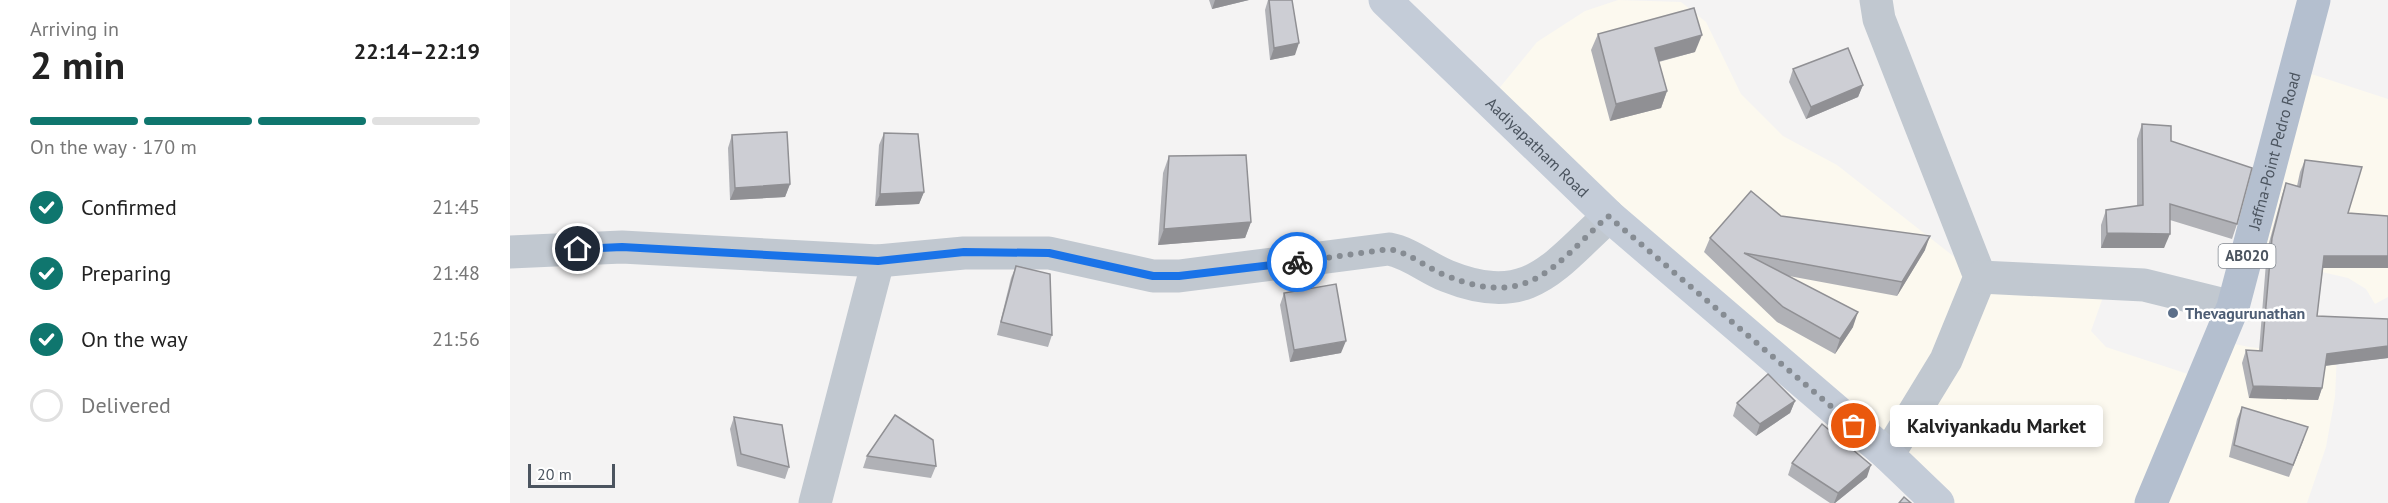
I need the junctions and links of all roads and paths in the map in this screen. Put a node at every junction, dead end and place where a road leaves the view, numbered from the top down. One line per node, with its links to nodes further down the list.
1 (1385, 0): 4 (street, Aadiyapatham Road)
2 (1876, 0): 7 (street)
3 (2314, 0): 8 (main road, Jaffna-Point Pedro Road / AB020)
4 (1608, 216): 6 (street); 9 (street, Aadiyapatham Road)
5 (510, 252): 6 (street)
6 (878, 261): 10 (street)
7 (1980, 277): 8 (street); 9 (street)
8 (2234, 308): 12 (main road, Jaffna-Point Pedro Road / AB020)
9 (1888, 455): 11 (street, Aadiyapatham Road)
10 (815, 503)
11 (1938, 503)
12 (2151, 503)

